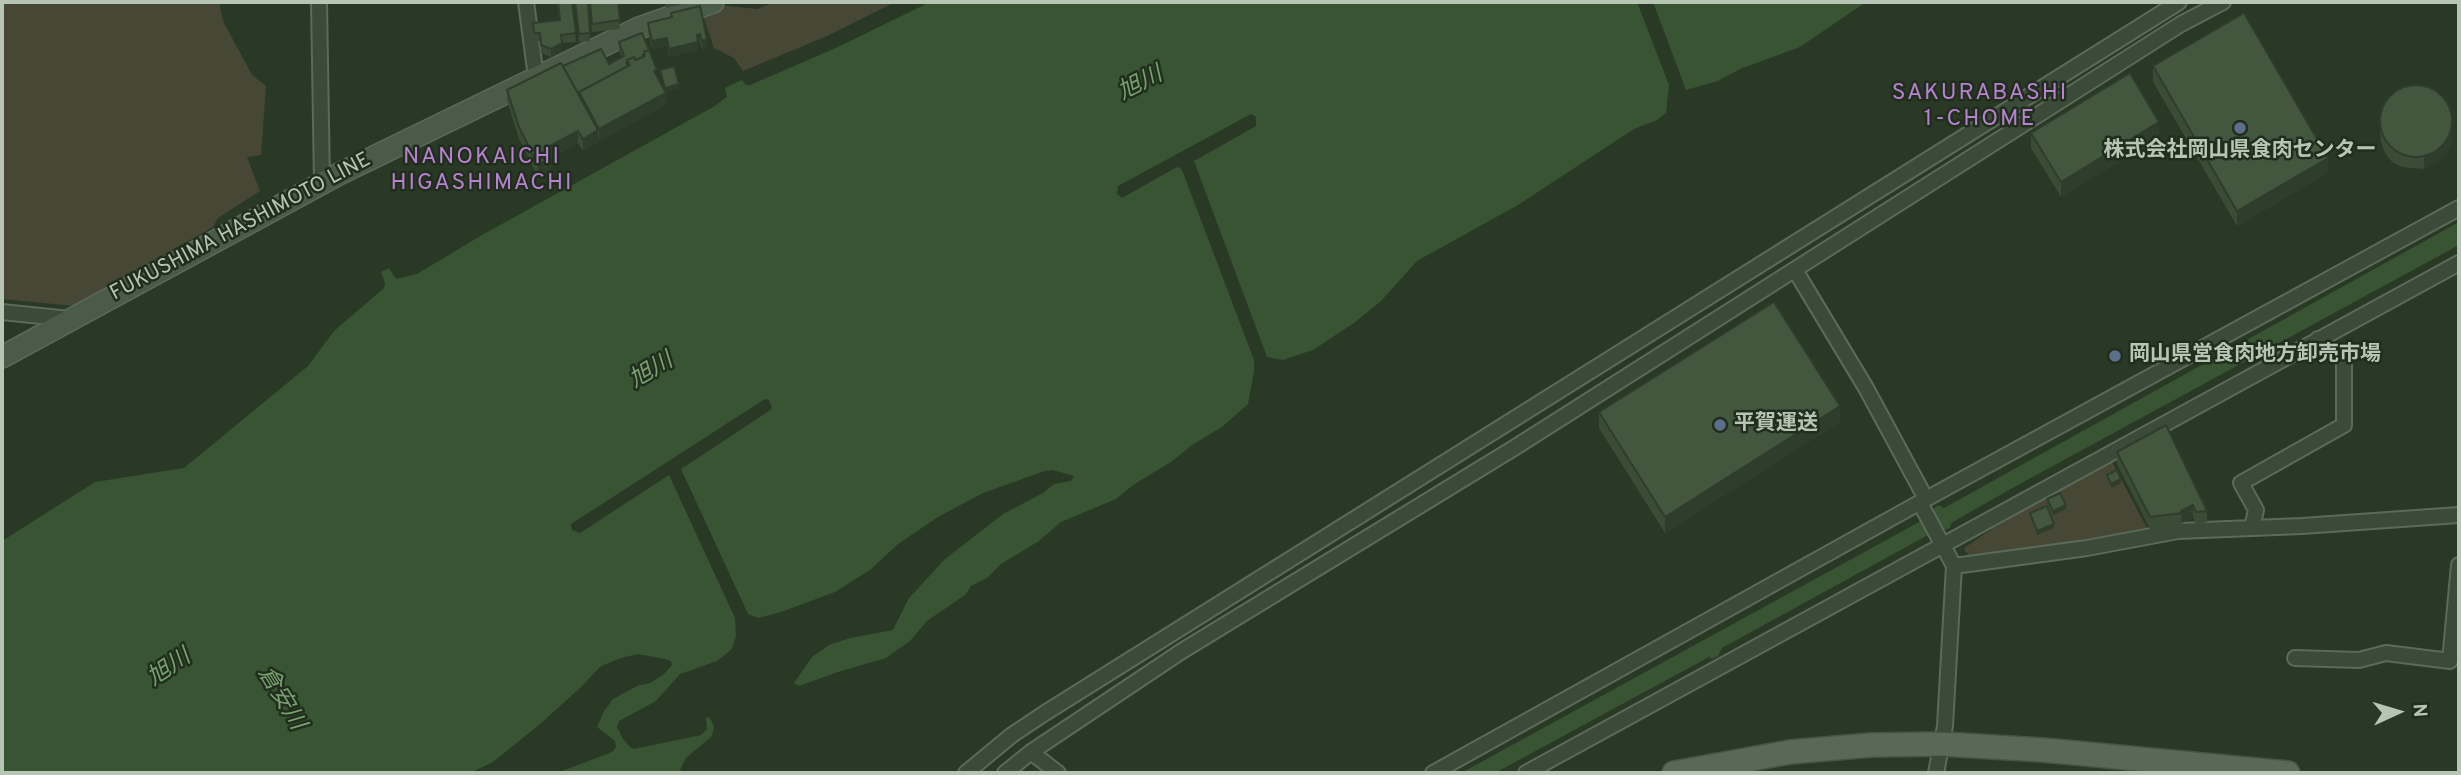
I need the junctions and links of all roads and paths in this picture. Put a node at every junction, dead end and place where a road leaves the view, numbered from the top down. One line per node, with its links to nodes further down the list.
1 (319, 2): 7 (street)
2 (526, 2): 6 (street)
3 (713, 2): 6 (main road, FUKUSHIMA HASHIMOTO LINE)
4 (2179, 2): 24 (street)
5 (2223, 2): 10 (street)
6 (536, 77): 7 (main road, FUKUSHIMA HASHIMOTO LINE)
7 (322, 183): 12 (main road, FUKUSHIMA HASHIMOTO LINE)
8 (2459, 208): 15 (street)
9 (2459, 262): 13 (street)
10 (1795, 270): 15 (street); 23 (street)
11 (2, 312): 12 (street)
12 (71, 319): 14 (main road, FUKUSHIMA HASHIMOTO LINE)
13 (2318, 339): 17 (street); 18 (street)
14 (2, 357)
15 (1924, 505): 18 (street); 29 (street)
16 (2459, 515): 17 (street)
17 (2252, 528): 20 (street)
18 (1940, 540): 20 (street); 30 (street)
19 (2459, 565): 21 (street)
20 (1954, 566): 22 (street)
21 (2295, 658)
22 (1942, 744): 31 (main road); 32 (street); 33 (main road)
23 (1031, 752): 25 (street); 28 (street)
24 (978, 762): 26 (street); 27 (street)
25 (1053, 771)
26 (954, 773)
27 (966, 773)
28 (1005, 773)
29 (1433, 773)
30 (1526, 773)
31 (1674, 773)
32 (1936, 773)
33 (2288, 773)

